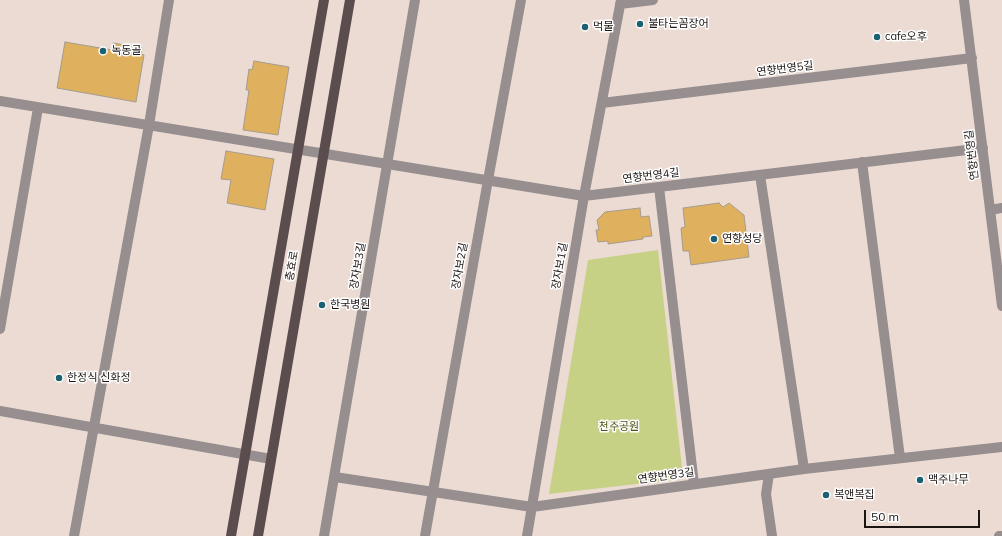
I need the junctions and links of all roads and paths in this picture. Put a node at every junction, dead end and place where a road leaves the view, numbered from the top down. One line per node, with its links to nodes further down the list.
1 (170, 0): 13 (street)
2 (324, 0): 14 (main road, 충효로)
3 (350, 0): 16 (main road, 충효로)
4 (415, 0): 18 (street, 장자보3길)
5 (522, 0): 20 (street, 장자보2길)
6 (653, 0): 8 (street)
7 (964, 0): 9 (street, 연향번영길)
8 (621, 2): 11 (street, 장자보1길)
9 (972, 58): 11 (street, 연향번영5길); 15 (street, 연향번영길)
10 (0, 101): 12 (street, 연향번영4길)
11 (602, 103): 22 (street, 장자보1길)
12 (38, 108): 13 (street, 연향번영4길); 26 (street)
13 (149, 125): 14 (street, 연향번영4길); 28 (street)
14 (298, 148): 16 (street, 연향번영4길); 30 (main road, 충효로)
15 (983, 148): 17 (street, 연향번영4길); 24 (street, 연향번영길)
16 (324, 152): 18 (street, 연향번영4길); 32 (main road, 충효로)
17 (862, 162): 19 (street, 연향번영4길); 31 (street)
18 (387, 163): 20 (street, 연향번영4길); 35 (street, 장자보3길)
19 (760, 175): 21 (street, 연향번영4길); 33 (street)
20 (488, 180): 22 (street, 연향번영4길); 37 (street, 장자보2길)
21 (659, 187): 22 (street, 연향번영4길); 36 (street)
22 (584, 196): 38 (street, 장자보1길)
23 (1002, 208): 24 (street)
24 (990, 210): 25 (street, 연향번영길)
25 (1002, 306)
26 (0, 329)
27 (0, 411): 28 (street)
28 (93, 428): 30 (street); 39 (street)
29 (1002, 447): 31 (street, 연향번영3길)
30 (244, 455): 32 (street); 40 (main road, 충효로)
31 (900, 458): 33 (street, 연향번영3길)
32 (271, 459): 41 (main road, 충효로)
33 (804, 469): 34 (street, 연향번영3길)
34 (769, 474): 36 (street, 연향번영3길); 45 (street)
35 (335, 476): 37 (street, 연향번영3길); 42 (street, 장자보3길)
36 (694, 484): 38 (street, 연향번영3길)
37 (433, 492): 38 (street, 연향번영3길); 43 (street, 장자보2길)
38 (532, 507): 44 (street, 장자보1길)
39 (74, 536)
40 (231, 536)
41 (258, 536)
42 (324, 536)
43 (426, 536)
44 (527, 536)
45 (772, 536)
46 (999, 536): 47 (street)
47 (1002, 536)

